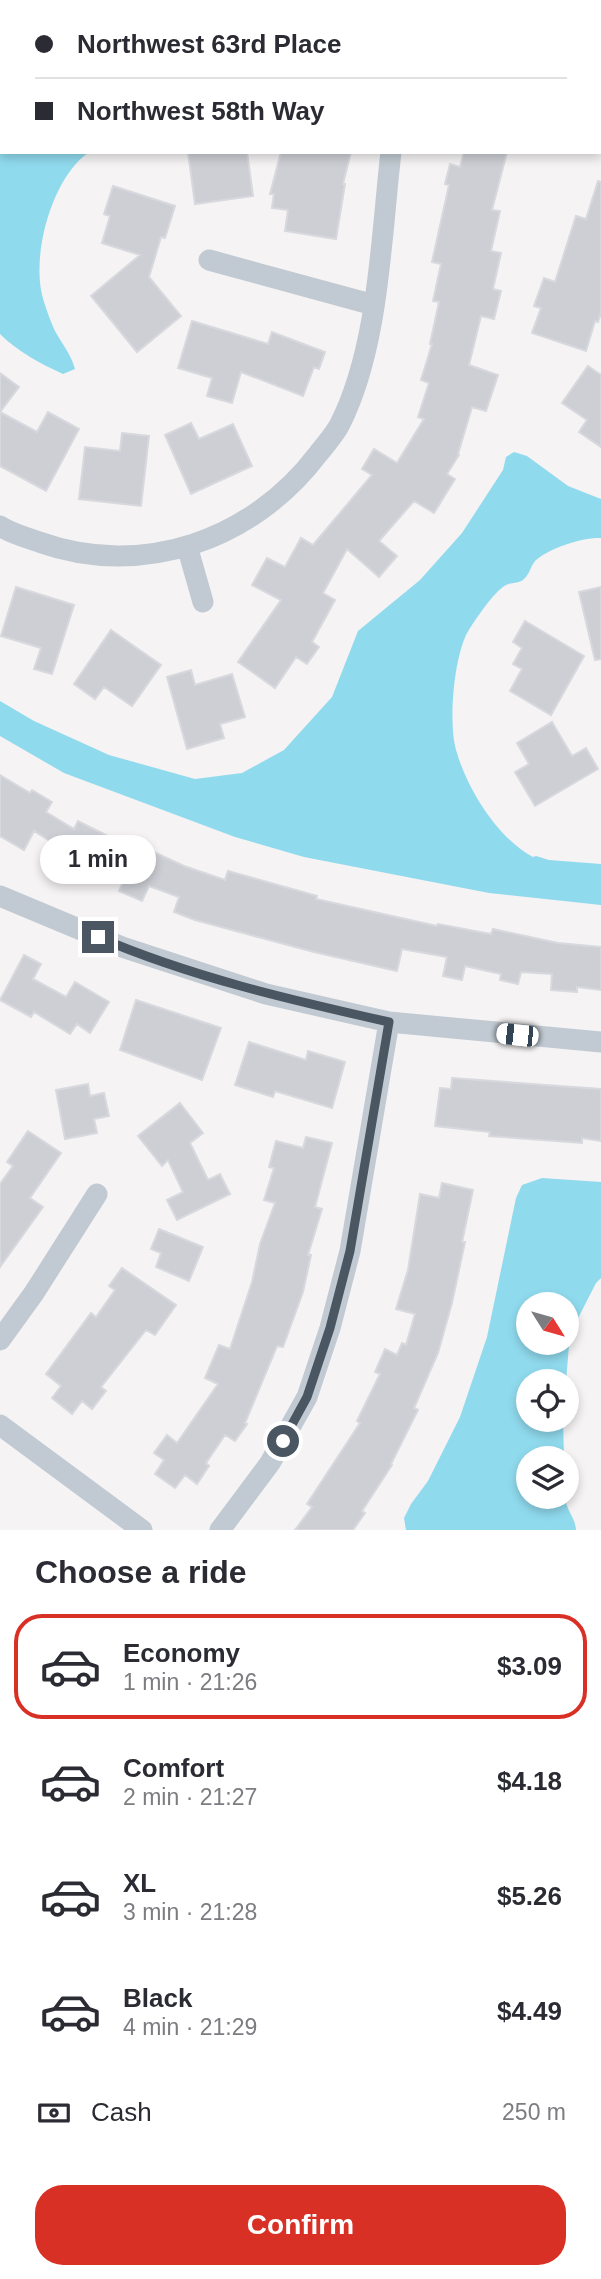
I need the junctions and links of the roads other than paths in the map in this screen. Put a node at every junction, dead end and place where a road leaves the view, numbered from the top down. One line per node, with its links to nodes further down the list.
1 (391, 154): 3 (street)
2 (209, 260): 3 (street)
3 (374, 306): 5 (street)
4 (0, 526): 5 (street)
5 (187, 546): 6 (street)
6 (203, 602)
7 (0, 896): 8 (street)
8 (389, 1022): 9 (street); 14 (street)
9 (601, 1042)
10 (97, 1194): 11 (street)
11 (0, 1340)
12 (0, 1425): 13 (street)
13 (142, 1530)
14 (220, 1530)

